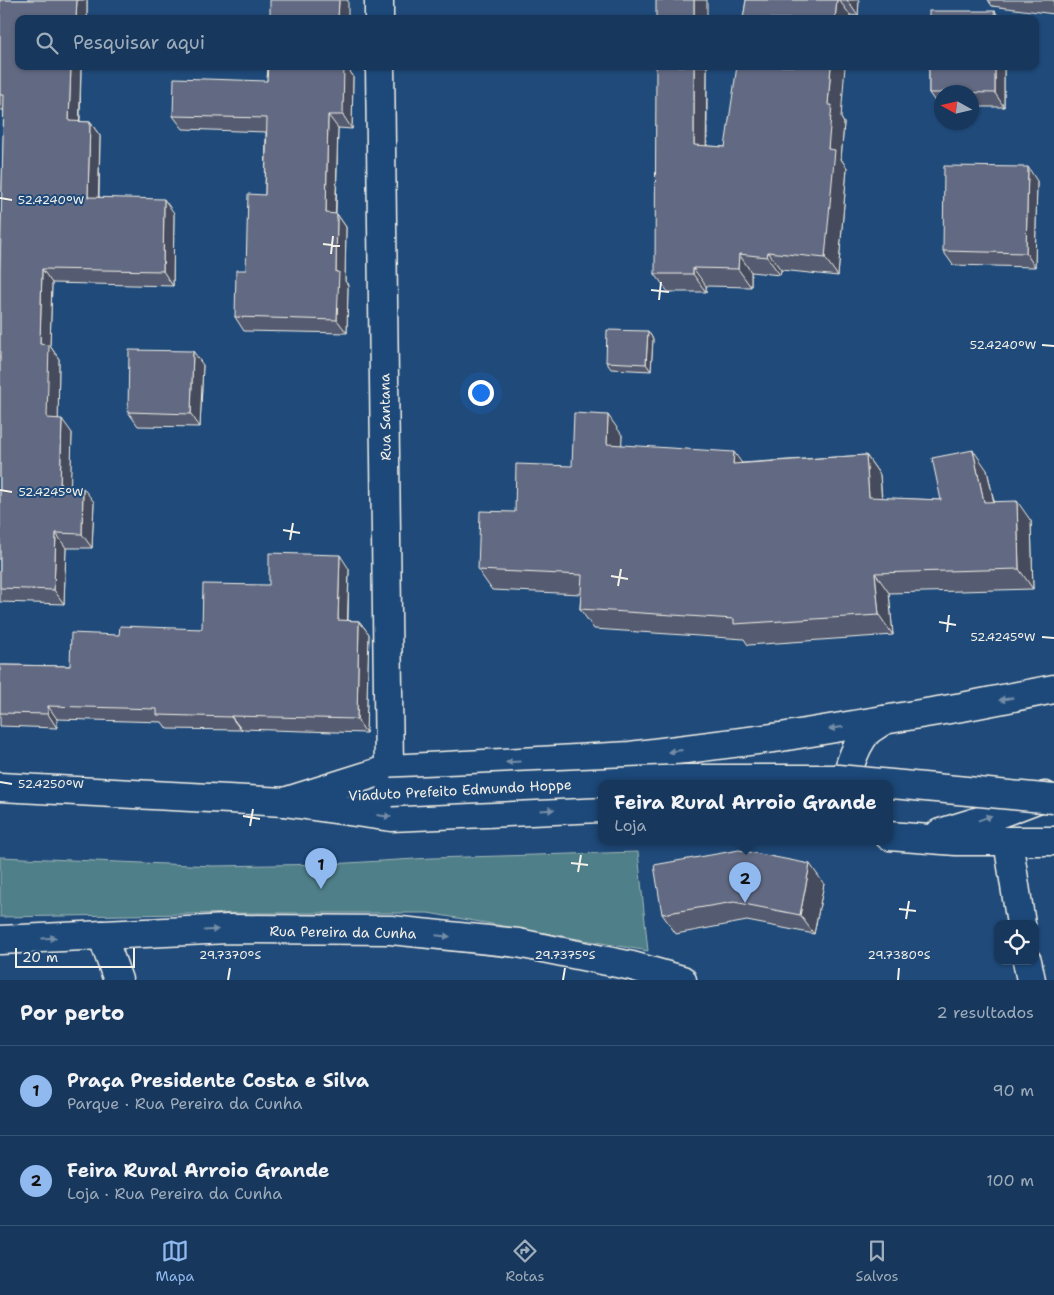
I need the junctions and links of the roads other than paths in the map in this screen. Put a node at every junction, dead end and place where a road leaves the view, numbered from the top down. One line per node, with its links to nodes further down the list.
1 (379, 0): 2 (main road)
2 (379, 15)
3 (380, 70): 8 (main road, Rua Santana)
4 (1054, 689): 5 (main road, one-way to 5)
5 (884, 720): 6 (main road); 8 (main road, one-way to 8)
6 (845, 780)
7 (849, 780): 8 (main road, Viaduto Prefeito Edmundo Hoppe, bridge)
8 (390, 781): 13 (main road, Viaduto Prefeito Edmundo Hoppe)
9 (893, 784): 12 (main road, Viaduto Prefeito Edmundo Hoppe, bridge)
10 (0, 787): 13 (main road)
11 (1054, 792): 16 (main road, one-way to 11)
12 (1054, 799)
13 (284, 802): 14 (main road, one-way to 14)
14 (598, 808)
15 (893, 836): 16 (main road)
16 (922, 838): 17 (main road)
17 (1008, 841): 18 (main road); 19 (main road)
18 (1054, 841)
19 (1020, 920)
20 (102, 935): 21 (main road, Rua Pereira da Cunha, one-way to 20); 23 (main road); 24 (main road, Rua Pereira da Cunha, one-way to 24)
21 (0, 940)
22 (1028, 965): 25 (main road)
23 (118, 980)
24 (682, 980)
25 (1031, 980)

